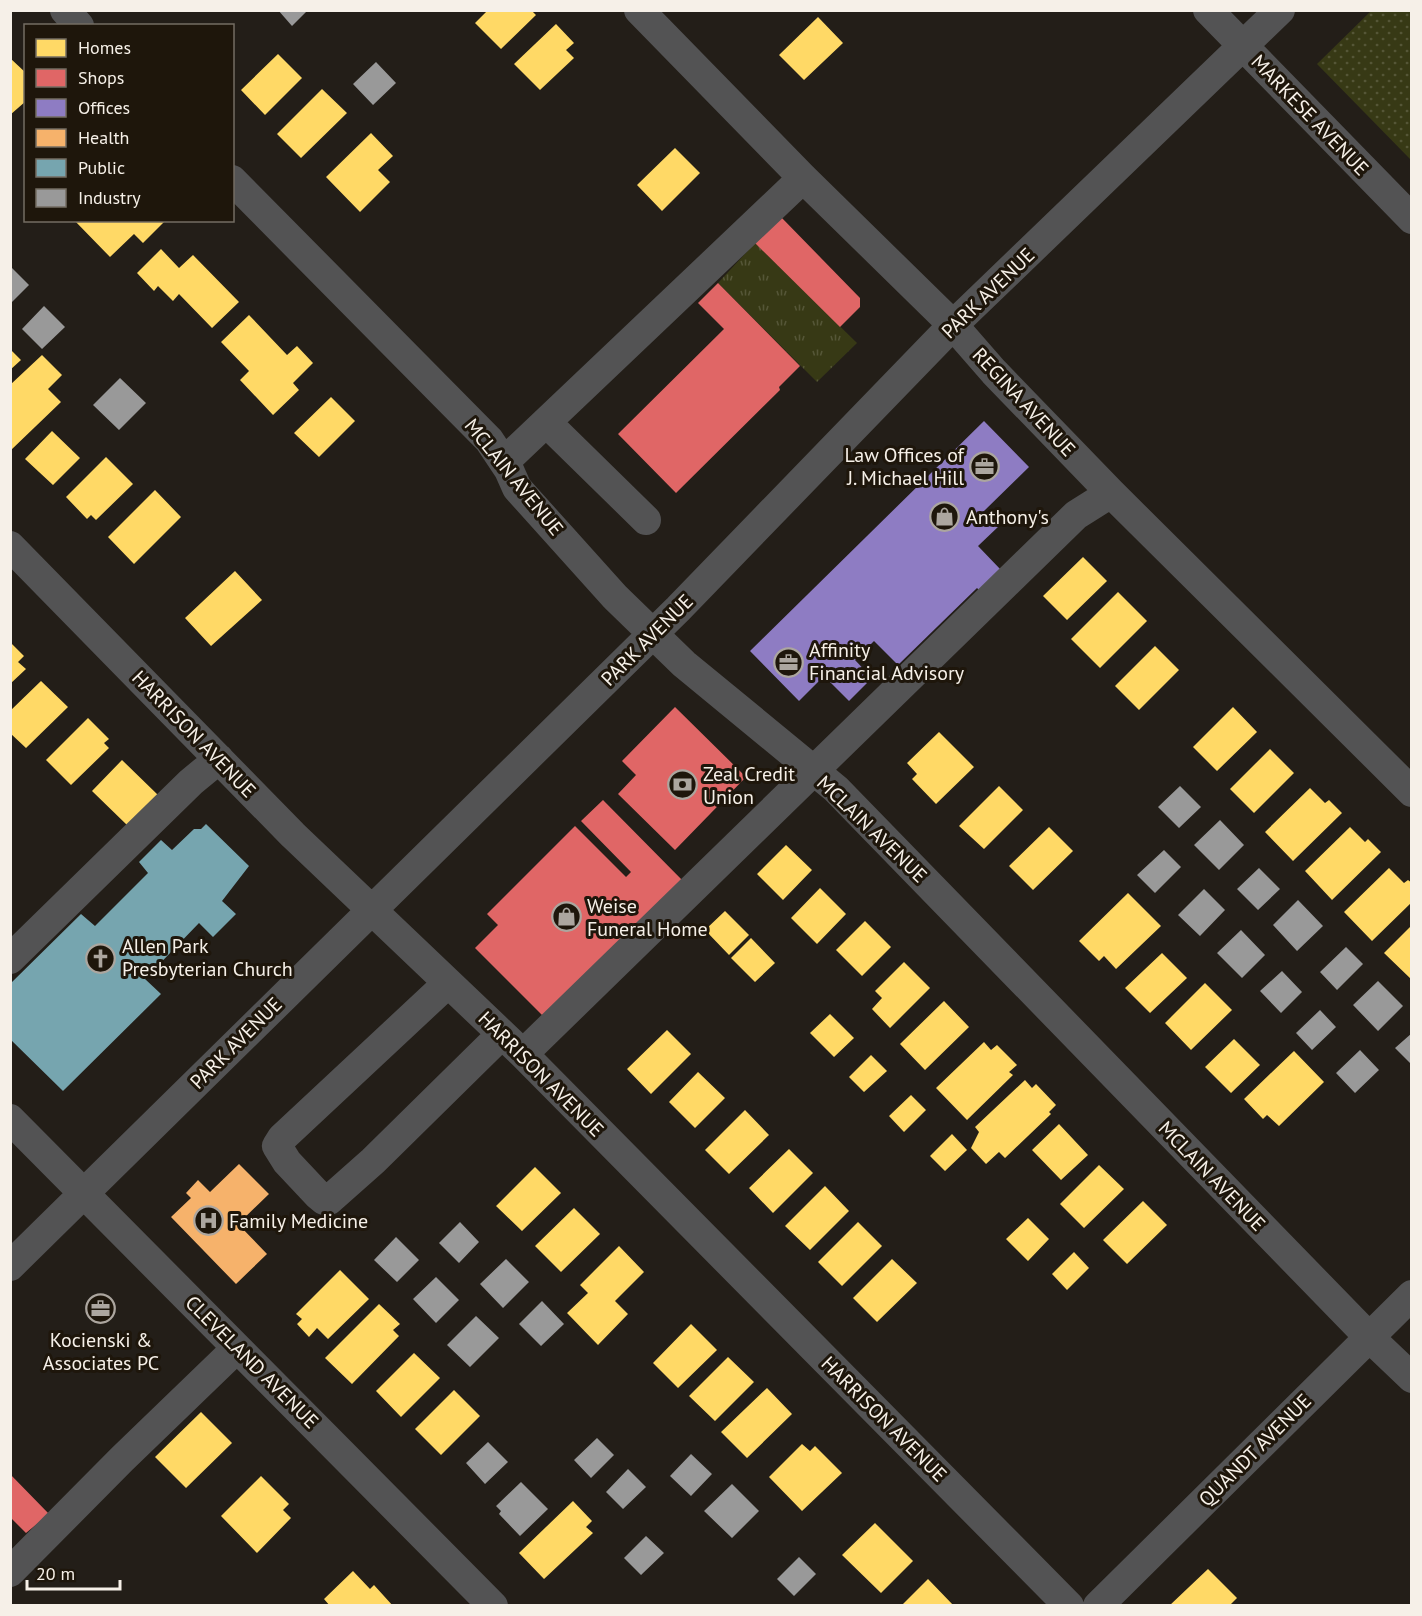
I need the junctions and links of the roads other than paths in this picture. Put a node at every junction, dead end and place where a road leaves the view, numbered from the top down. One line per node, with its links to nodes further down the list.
1 (65, 10): 5 (street)
2 (639, 10): 7 (street, REGINA AVENUE)
3 (1208, 10): 6 (street, MARKESE AVENUE)
4 (1280, 10): 6 (street, PARK AVENUE)
5 (78, 24)
6 (1244, 46): 9 (street, MARKESE AVENUE); 10 (street, PARK AVENUE)
7 (803, 178): 10 (street, REGINA AVENUE); 11 (street)
8 (234, 182): 12 (street, MCLAIN AVENUE)
9 (1412, 219)
10 (953, 325): 13 (street, REGINA AVENUE); 16 (street, PARK AVENUE)
11 (546, 422): 12 (street); 14 (street)
12 (504, 462): 16 (street, MCLAIN AVENUE)
13 (1111, 493): 18 (street); 19 (street, REGINA AVENUE)
14 (646, 520)
15 (10, 546): 17 (street, HARRISON AVENUE)
16 (653, 632): 18 (street, MCLAIN AVENUE); 20 (street, PARK AVENUE)
17 (219, 759): 20 (street, HARRISON AVENUE); 21 (street)
18 (814, 772): 24 (street); 29 (street, MCLAIN AVENUE)
19 (1412, 792)
20 (370, 910): 22 (street, HARRISON AVENUE); 26 (street, PARK AVENUE)
21 (10, 959)
22 (447, 983): 23 (street, HARRISON AVENUE); 23 (street)
23 (501, 1035): 24 (street, HARRISON AVENUE)
24 (523, 1054): 34 (street, HARRISON AVENUE)
25 (10, 1119): 26 (street, CLEVELAND AVENUE)
26 (84, 1193): 27 (street, PARK AVENUE); 30 (street, CLEVELAND AVENUE)
27 (10, 1266)
28 (1412, 1295): 29 (street, QUANDT AVENUE)
29 (1369, 1337): 31 (street, MCLAIN AVENUE); 35 (street, QUANDT AVENUE)
30 (237, 1348): 32 (street); 33 (street, CLEVELAND AVENUE)
31 (1412, 1378)
32 (10, 1572)
33 (492, 1605)
34 (1070, 1605)
35 (1098, 1605)

